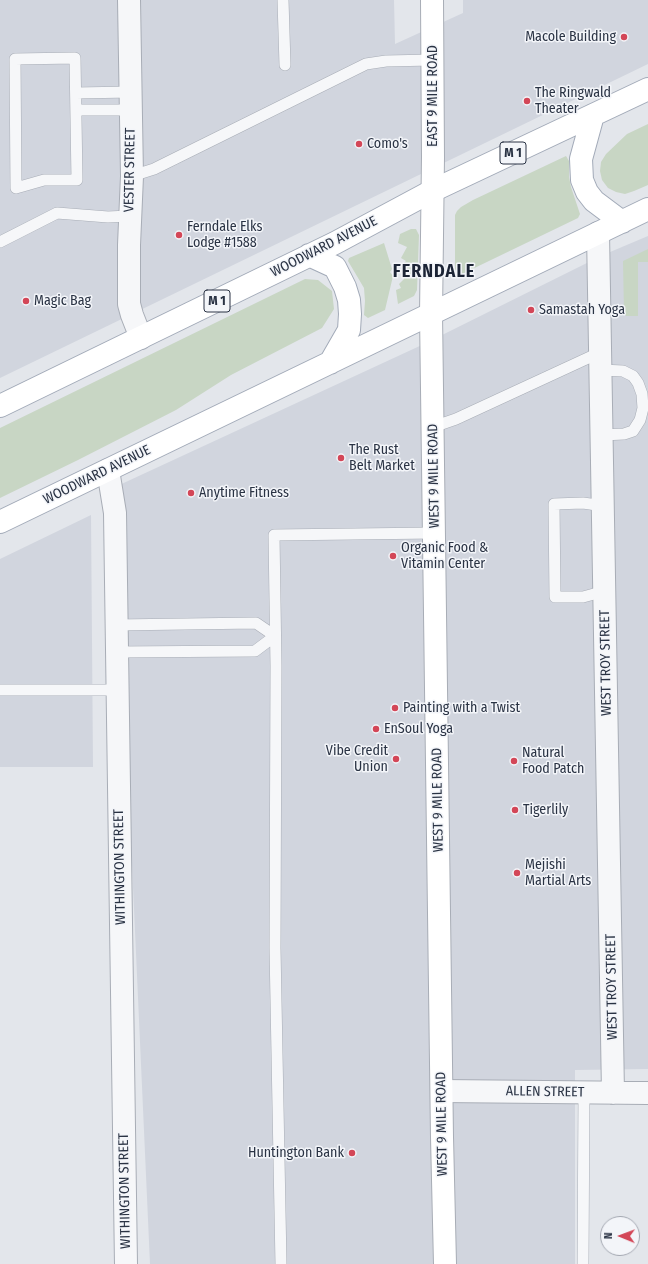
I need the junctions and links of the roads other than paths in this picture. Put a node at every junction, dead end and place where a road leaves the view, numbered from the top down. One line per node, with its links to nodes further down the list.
1 (129, 0): 8 (street, VESTER STREET)
2 (283, 0): 5 (lane)
3 (432, 0): 4 (main road, EAST 9 MILE ROAD)
4 (432, 60): 11 (lane); 12 (main road, EAST 9 MILE ROAD)
5 (285, 65)
6 (648, 89): 10 (main road, WOODWARD AVENUE / M 1)
7 (76, 94): 8 (lane); 9 (lane); 9 (lane)
8 (131, 101): 9 (lane); 11 (street, VESTER STREET)
9 (76, 110)
10 (593, 115): 12 (main road, WOODWARD AVENUE / M 1); 15 (main road)
11 (132, 176): 14 (street, VESTER STREET)
12 (432, 191): 18 (main road, WOODWARD AVENUE / M 1); 19 (main road, WEST 9 MILE ROAD)
13 (648, 209): 15 (main road, WOODWARD AVENUE)
14 (129, 216): 17 (lane); 20 (street, VESTER STREET)
15 (622, 222): 16 (main road, WOODWARD AVENUE)
16 (598, 233): 19 (main road, WOODWARD AVENUE); 21 (street, WEST TROY STREET)
17 (0, 242)
18 (310, 255): 20 (main road, WOODWARD AVENUE / M 1); 22 (main road)
19 (431, 314): 22 (main road, WOODWARD AVENUE); 24 (main road, WEST 9 MILE ROAD)
20 (141, 338): 23 (main road, WOODWARD AVENUE / M 1)
21 (601, 361): 24 (lane); 25 (street, WEST TROY STREET); 25 (lane)
22 (330, 363): 26 (main road, WOODWARD AVENUE)
23 (0, 406)
24 (433, 427): 29 (main road, WEST 9 MILE ROAD)
25 (602, 435): 27 (street, WEST TROY STREET)
26 (108, 470): 28 (main road, WOODWARD AVENUE); 31 (street, WITHINGTON STREET)
27 (604, 506): 30 (street, WEST TROY STREET); 30 (lane)
28 (0, 522)
29 (434, 533): 32 (lane); 36 (main road, WEST 9 MILE ROAD)
30 (605, 591): 38 (street, WEST TROY STREET)
31 (116, 625): 32 (lane); 33 (street, WITHINGTON STREET)
32 (275, 636): 33 (lane); 41 (lane)
33 (116, 652): 35 (street, WITHINGTON STREET)
34 (0, 690): 35 (lane)
35 (117, 690): 40 (street, WITHINGTON STREET)
36 (442, 1091): 37 (street, ALLEN STREET); 42 (main road, WEST 9 MILE ROAD)
37 (584, 1092): 38 (street, ALLEN STREET); 43 (lane)
38 (614, 1093): 39 (street, ALLEN STREET)
39 (648, 1093)
40 (126, 1264)
41 (281, 1264)
42 (445, 1264)
43 (583, 1264)

